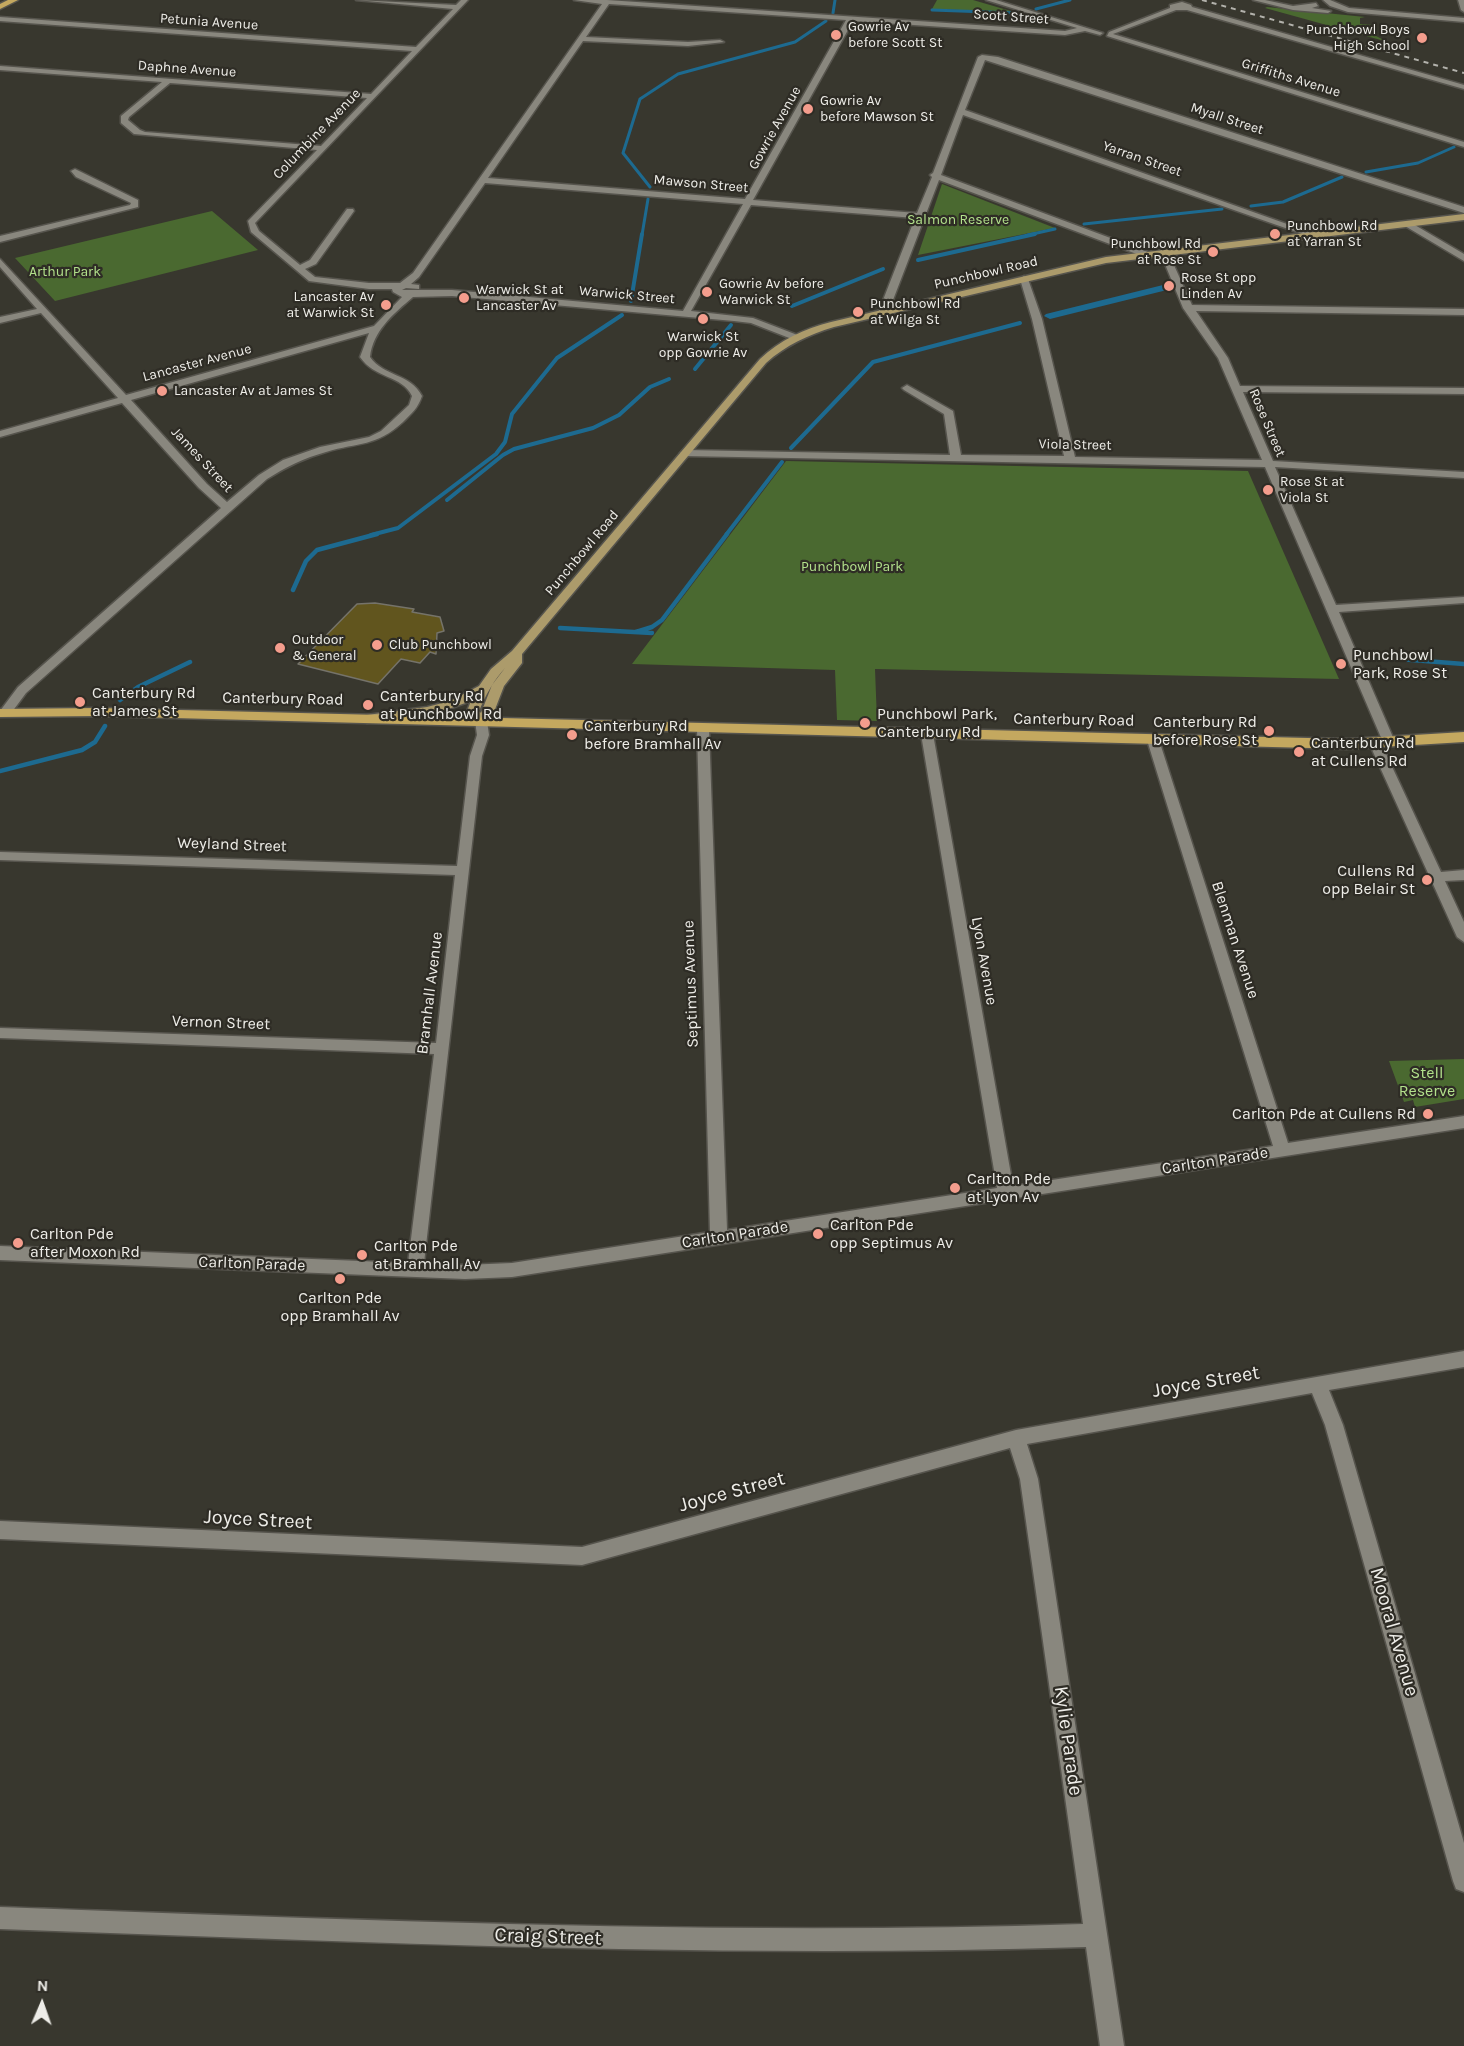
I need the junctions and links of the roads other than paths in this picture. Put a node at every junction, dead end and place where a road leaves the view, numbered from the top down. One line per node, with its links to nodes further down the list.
1 (14, 0): 13 (highway)
2 (359, 0): 8 (street)
3 (577, 0): 9 (street, Scott Street)
4 (989, 0): 21 (street)
5 (1256, 0): 14 (street)
6 (1326, 0): 16 (street)
7 (1461, 0): 17 (street)
8 (461, 2): 25 (street, Columbine Avenue)
9 (606, 2): 18 (street, Scott Street); 23 (street)
10 (1165, 2): 12 (street)
11 (1317, 3): 14 (street); 16 (street)
12 (1175, 6): 22 (street); 28 (street)
13 (0, 7)
14 (1293, 9): 15 (street)
15 (1328, 10)
16 (1339, 10): 20 (street)
17 (1464, 10)
18 (851, 18): 21 (street, Scott Street); 36 (street, Gowrie Avenue)
19 (0, 19): 25 (street, Petunia Avenue)
20 (1464, 20)
21 (1083, 29): 22 (street)
22 (1111, 35): 31 (street, Griffiths Avenue)
23 (580, 39): 24 (street); 35 (street)
24 (720, 42)
25 (417, 49): 29 (street, Columbine Avenue)
26 (0, 68): 27 (street, Daphne Avenue)
27 (168, 81): 29 (street, Daphne Avenue); 32 (street)
28 (1464, 87)
29 (371, 96): 32 (street, Columbine Avenue)
30 (960, 111): 34 (street); 37 (street, Myall Street); 42 (street, Yarran Street)
31 (1464, 145)
32 (322, 148): 48 (street, Columbine Avenue)
33 (75, 171): 43 (street)
34 (934, 175): 39 (street); 45 (street)
35 (482, 180): 36 (street, Mawson Street); 51 (street)
36 (748, 201): 39 (street, Mawson Street); 55 (street, Gowrie Avenue)
37 (1464, 210)
38 (350, 212): 48 (street)
39 (919, 216): 56 (street)
40 (1464, 217): 41 (main road, Punchbowl Road)
41 (1408, 224): 42 (main road, Punchbowl Road); 46 (street)
42 (1314, 235): 44 (main road, Punchbowl Road)
43 (0, 239)
44 (1164, 252): 45 (main road, Punchbowl Road); 52 (street, Rose Street)
45 (1144, 254): 50 (main road, Punchbowl Road)
46 (1464, 258)
47 (0, 262): 53 (street, James Street)
48 (298, 269): 49 (street, Columbine Avenue)
49 (312, 279): 51 (street, Warwick Street)
50 (1024, 279): 56 (main road, Punchbowl Road); 67 (street)
51 (407, 289): 55 (street, Warwick Street); 58 (street)
52 (1188, 308): 54 (street); 61 (street, Rose Street)
53 (43, 310): 57 (street); 63 (street, James Street)
54 (1464, 312)
55 (686, 313): 59 (street, Warwick Street)
56 (883, 313): 59 (main road, Punchbowl Road)
57 (0, 320)
58 (380, 327): 63 (street, Lancaster Avenue); 70 (street)
59 (797, 338): 65 (main road, Punchbowl Road)
60 (907, 388): 66 (street)
61 (1236, 389): 62 (street); 68 (street, Rose Street)
62 (1464, 391)
63 (125, 399): 64 (street, Lancaster Avenue); 70 (street, James Street)
64 (0, 434)
65 (686, 453): 66 (street, Viola Street); 73 (main road, Punchbowl Road)
66 (956, 457): 67 (street, Viola Street)
67 (1070, 459): 68 (street, Viola Street)
68 (1267, 464): 69 (street, Viola Street); 72 (street, Rose Street)
69 (1464, 475)
70 (227, 508): 75 (street, James Street)
71 (1464, 600): 72 (street)
72 (1330, 609): 82 (street, Rose Street)
73 (516, 654): 74 (main road, Punchbowl Road); 77 (main road, Punchbowl Road)
74 (482, 688): 76 (main road); 77 (main road, Punchbowl Road)
75 (2, 713): 76 (highway, Canterbury Road)
76 (367, 719): 77 (highway, Canterbury Road)
77 (481, 722): 78 (highway, Canterbury Road); 84 (street, Bramhall Avenue)
78 (703, 729): 79 (highway, Canterbury Road); 93 (street, Septimus Avenue)
79 (927, 734): 81 (highway, Canterbury Road); 92 (street, Lyon Avenue)
80 (1464, 737): 82 (highway, Canterbury Road)
81 (1153, 740): 82 (highway, Canterbury Road); 91 (street, Blenman Avenue)
82 (1382, 743): 86 (street, Rose Street)
83 (0, 856): 84 (street, Weyland Street)
84 (462, 871): 89 (street, Bramhall Avenue)
85 (1464, 875): 86 (street)
86 (1437, 877): 87 (street, Rose Street)
87 (1464, 937)
88 (0, 1033): 89 (street, Vernon Street)
89 (441, 1049): 95 (street, Bramhall Avenue)
90 (1464, 1122): 91 (street, Carlton Parade)
91 (1282, 1150): 92 (street, Carlton Parade)
92 (1006, 1193): 93 (street, Carlton Parade)
93 (719, 1238): 95 (street, Carlton Parade)
94 (0, 1253): 95 (street, Carlton Parade)
95 (415, 1270)
96 (1464, 1359): 97 (street, Joyce Street)
97 (1318, 1385): 98 (street, Joyce Street); 100 (street, Mooral Avenue)
98 (1016, 1438): 99 (street, Joyce Street); 102 (street, Kylie Parade)
99 (0, 1530)
100 (1464, 1881)
101 (0, 1918): 102 (street, Craig Street)
102 (1096, 1935): 103 (street, Kylie Parade)
103 (1112, 2046)

